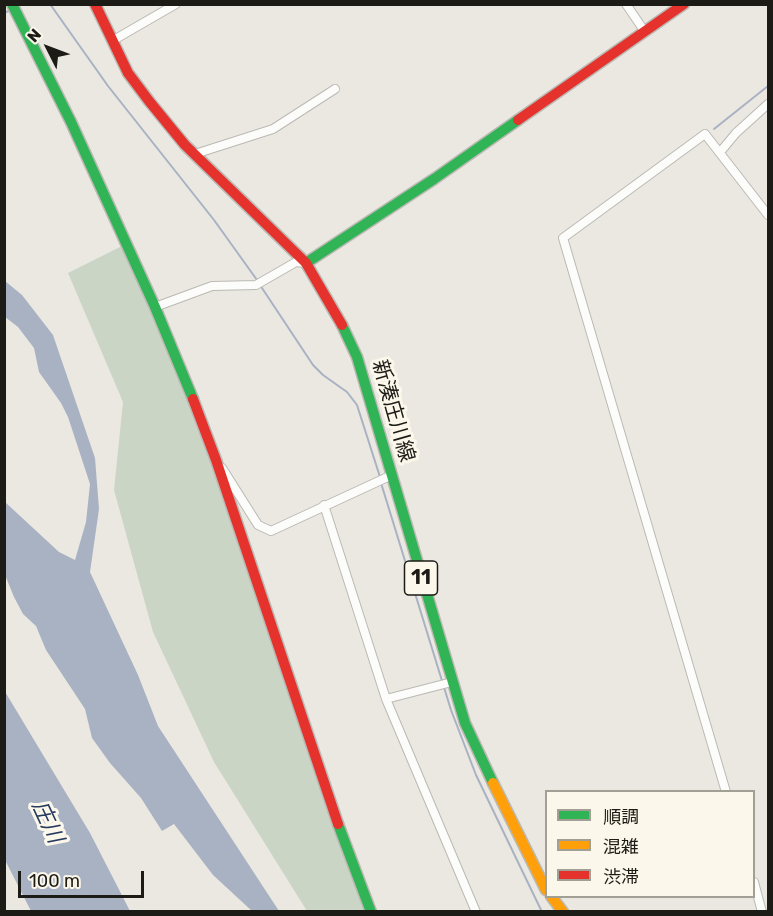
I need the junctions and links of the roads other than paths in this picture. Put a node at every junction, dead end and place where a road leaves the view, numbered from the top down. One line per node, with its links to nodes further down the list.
1 (12, 4): 14 (street)
2 (95, 4): 7 (street, 新湊庄川線 / 11)
3 (176, 4): 7 (street)
4 (626, 4): 6 (street)
5 (684, 4): 6 (street)
6 (645, 32): 13 (street)
7 (112, 41): 11 (street, 新湊庄川線 / 11)
8 (334, 89): 11 (street)
9 (768, 104): 10 (street)
10 (721, 151): 12 (street); 20 (street)
11 (195, 154): 13 (street, 新湊庄川線 / 11)
12 (768, 215)
13 (306, 263): 14 (street); 16 (street, 新湊庄川線 / 11)
14 (155, 307): 15 (street)
15 (216, 460): 17 (street); 24 (street)
16 (392, 475): 17 (street); 18 (street, 新湊庄川線 / 11)
17 (324, 505): 19 (street)
18 (452, 682): 19 (street); 21 (street, 新湊庄川線 / 11)
19 (386, 699): 25 (street)
20 (725, 790)
21 (545, 888)
22 (755, 889): 27 (street)
23 (552, 898): 26 (street)
24 (371, 912)
25 (476, 912)
26 (563, 912)
27 (762, 912)

